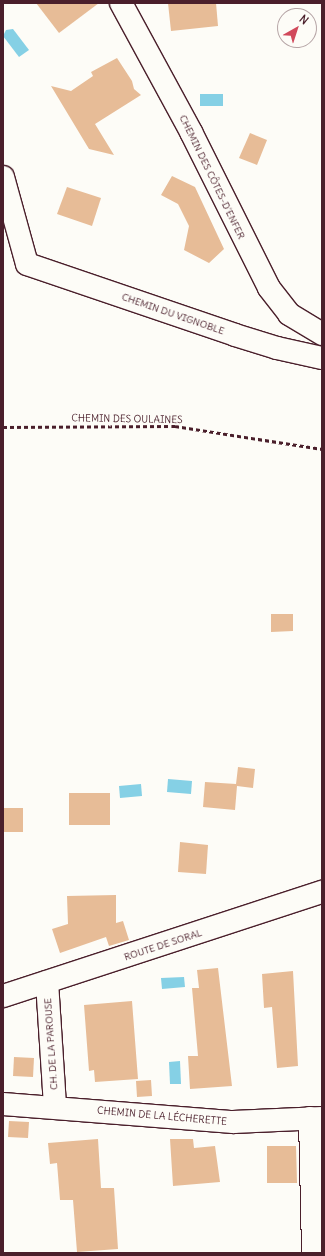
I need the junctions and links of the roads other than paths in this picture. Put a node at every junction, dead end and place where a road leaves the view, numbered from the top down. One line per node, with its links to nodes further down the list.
1 (120, 3): 3 (street, CHEMIN DES CÔTES-D'ENFER)
2 (3, 177): 4 (street, CHEMIN DU VIGNOBLE)
3 (322, 334)
4 (322, 358)
5 (322, 892): 6 (street, ROUTE DE SORAL)
6 (47, 982): 7 (street, ROUTE DE SORAL); 9 (street, CH. DE LA PAROUSE)
7 (3, 996)
8 (3, 1104): 9 (street, CHEMIN DE LA LÉCHERETTE)
9 (55, 1107): 10 (street, CHEMIN DE LA LÉCHERETTE)
10 (316, 1118): 11 (street)
11 (314, 1253)

